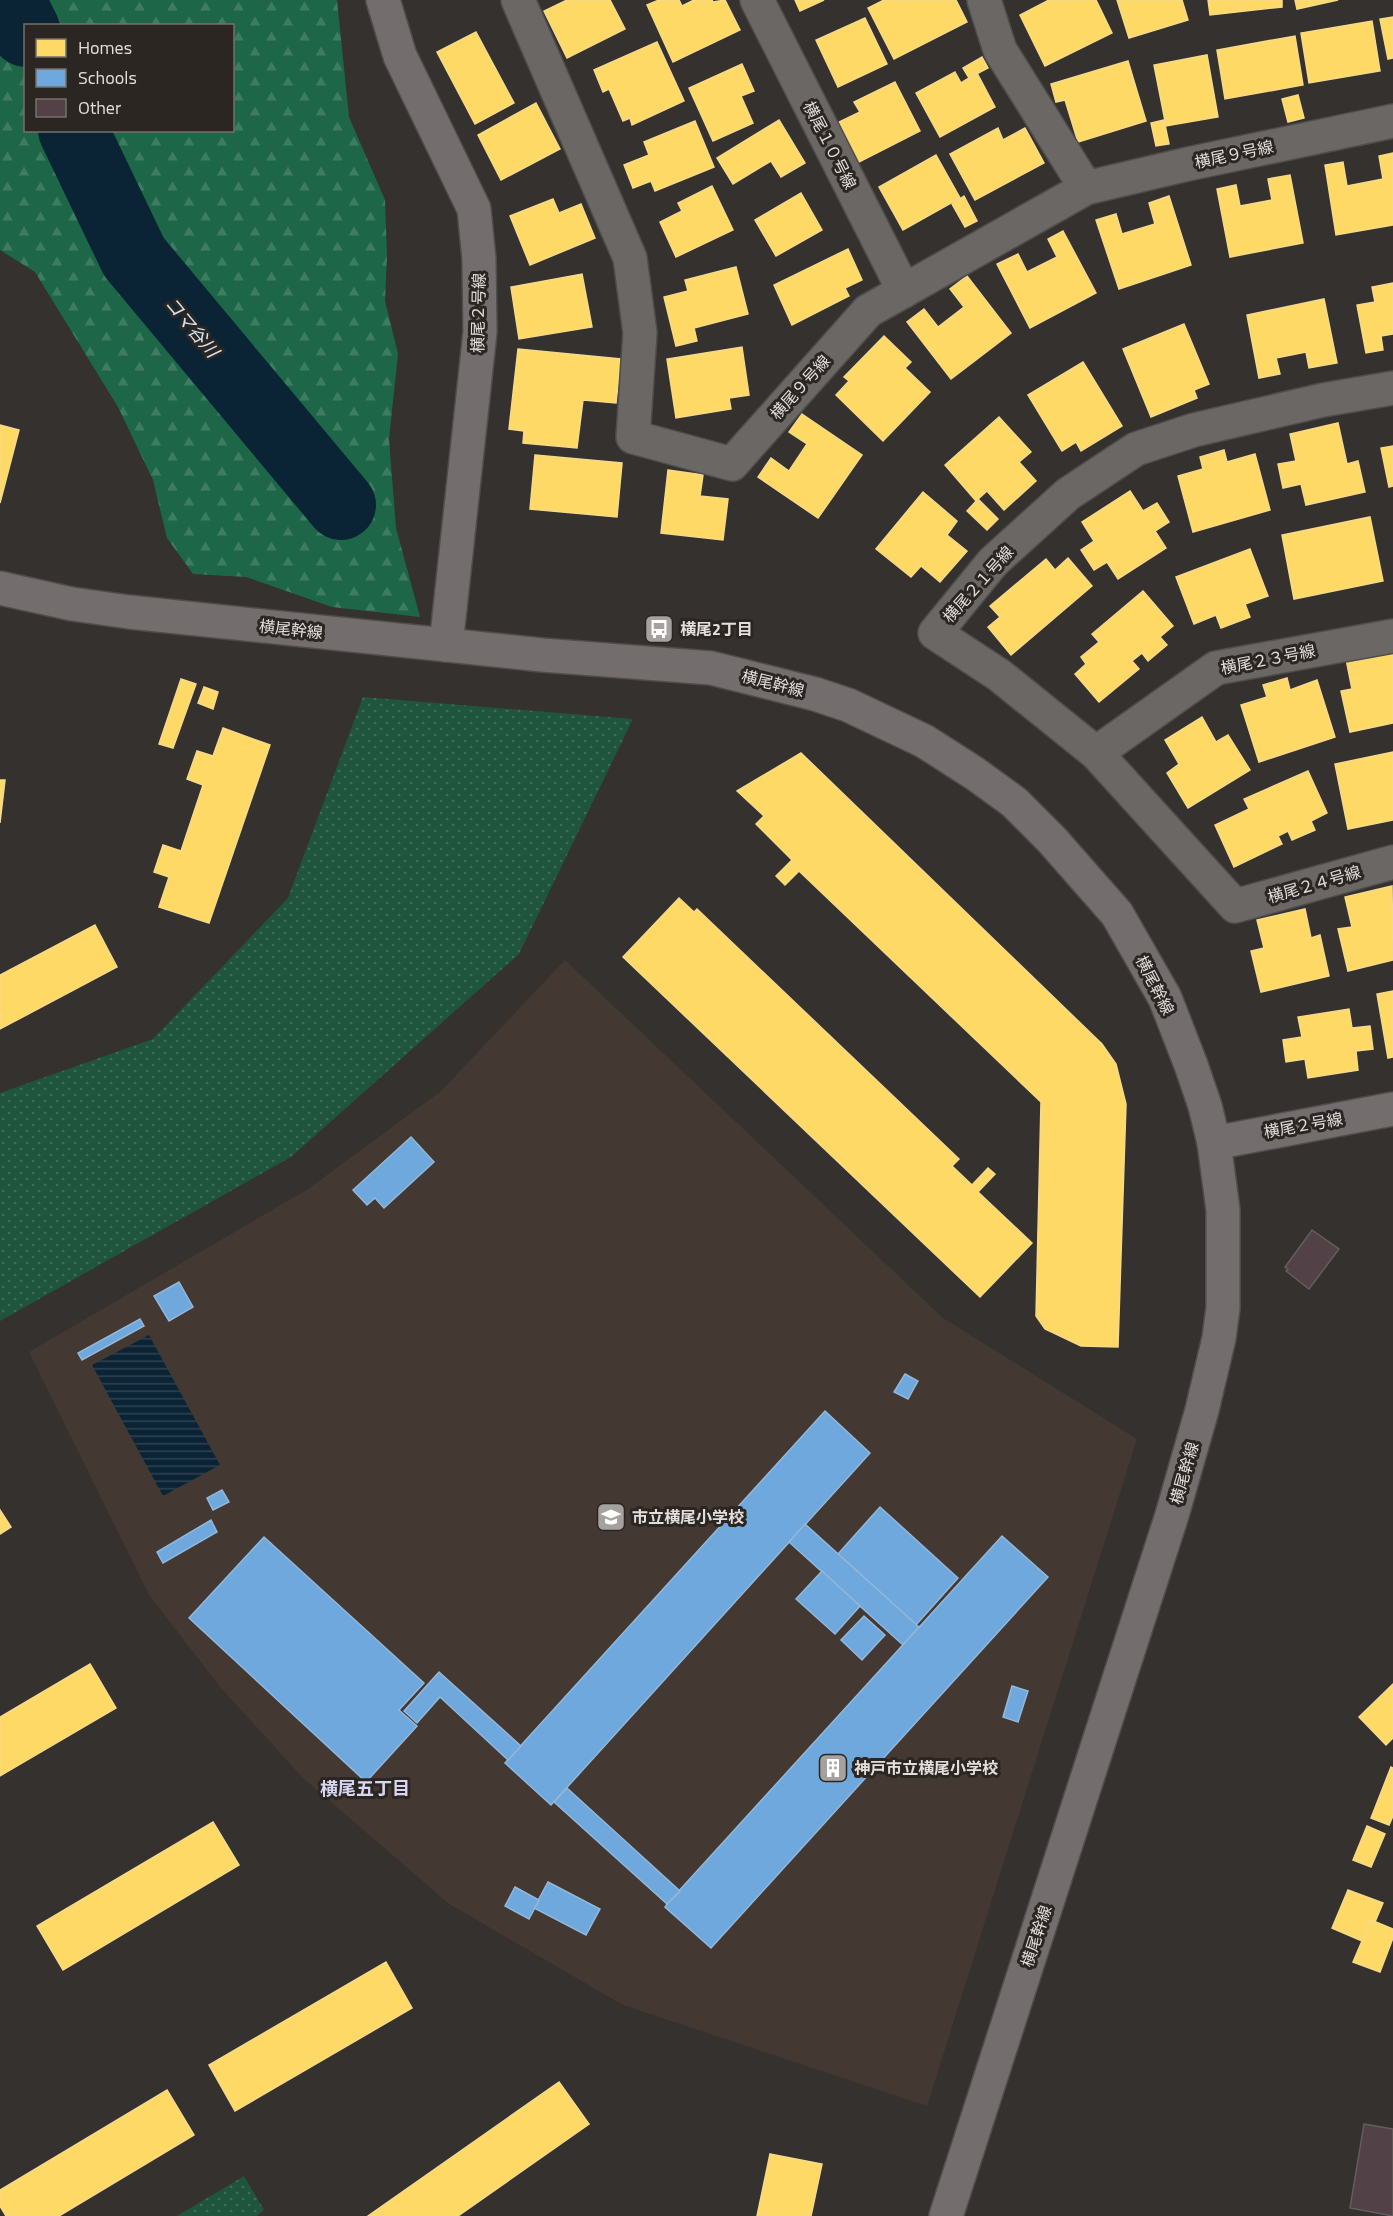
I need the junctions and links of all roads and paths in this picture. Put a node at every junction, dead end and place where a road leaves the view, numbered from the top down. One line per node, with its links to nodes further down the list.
1 (383, 0): 11 (street, 横尾２号線)
2 (518, 0): 7 (street, 横尾９号線)
3 (757, 0): 7 (street, 横尾１０号線)
4 (984, 0): 6 (street)
5 (1393, 121): 6 (street, 横尾９号線)
6 (1086, 188): 7 (street, 横尾９号線)
7 (904, 291)
8 (1393, 388): 12 (street, 横尾２１号線)
9 (0, 588): 11 (street, 横尾幹線)
10 (1393, 636): 12 (street, 横尾２３号線)
11 (446, 645): 16 (street, 横尾幹線)
12 (1096, 753): 14 (street, 横尾２１号線)
13 (1393, 862): 14 (street, 横尾２４号線)
14 (1235, 906)
15 (1393, 1109): 16 (street, 横尾２号線)
16 (1214, 1143): 17 (street, 横尾幹線)
17 (946, 2216)

